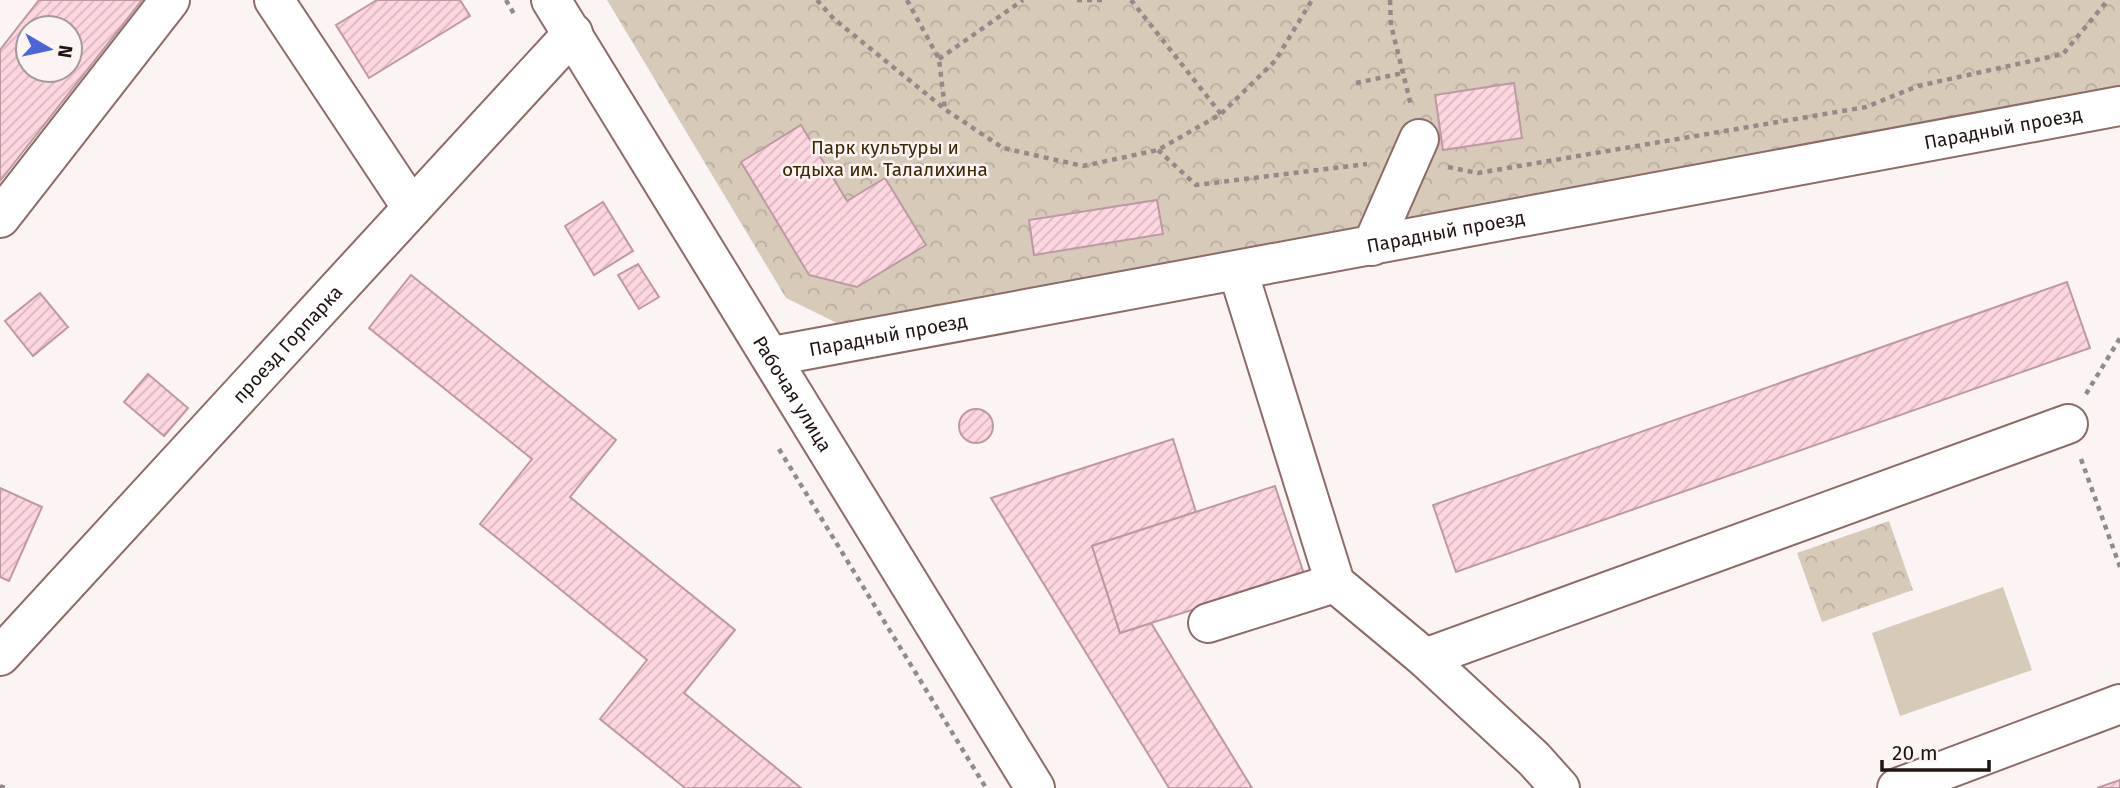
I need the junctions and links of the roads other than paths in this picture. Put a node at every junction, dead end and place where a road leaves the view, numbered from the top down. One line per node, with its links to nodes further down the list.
1 (170, 0): 8 (street)
2 (274, 0): 7 (street)
3 (551, 0): 4 (street, Рабочая улица)
4 (573, 33): 7 (street, проезд Горпарка); 11 (street, Рабочая улица)
5 (2120, 106): 9 (street, Парадный проезд)
6 (1414, 149): 9 (street)
7 (412, 208): 15 (street, проезд Горпарка)
8 (0, 218)
9 (1372, 246): 10 (street, Парадный проезд)
10 (1238, 271): 11 (street, Парадный проезд); 13 (street)
11 (772, 356): 18 (street, Рабочая улица)
12 (2068, 424): 16 (street)
13 (1335, 583): 14 (street); 16 (street)
14 (1208, 623)
15 (0, 656)
16 (1425, 658): 19 (street)
17 (2120, 704): 20 (street)
18 (1035, 788)
19 (1560, 788)
20 (1896, 788)

